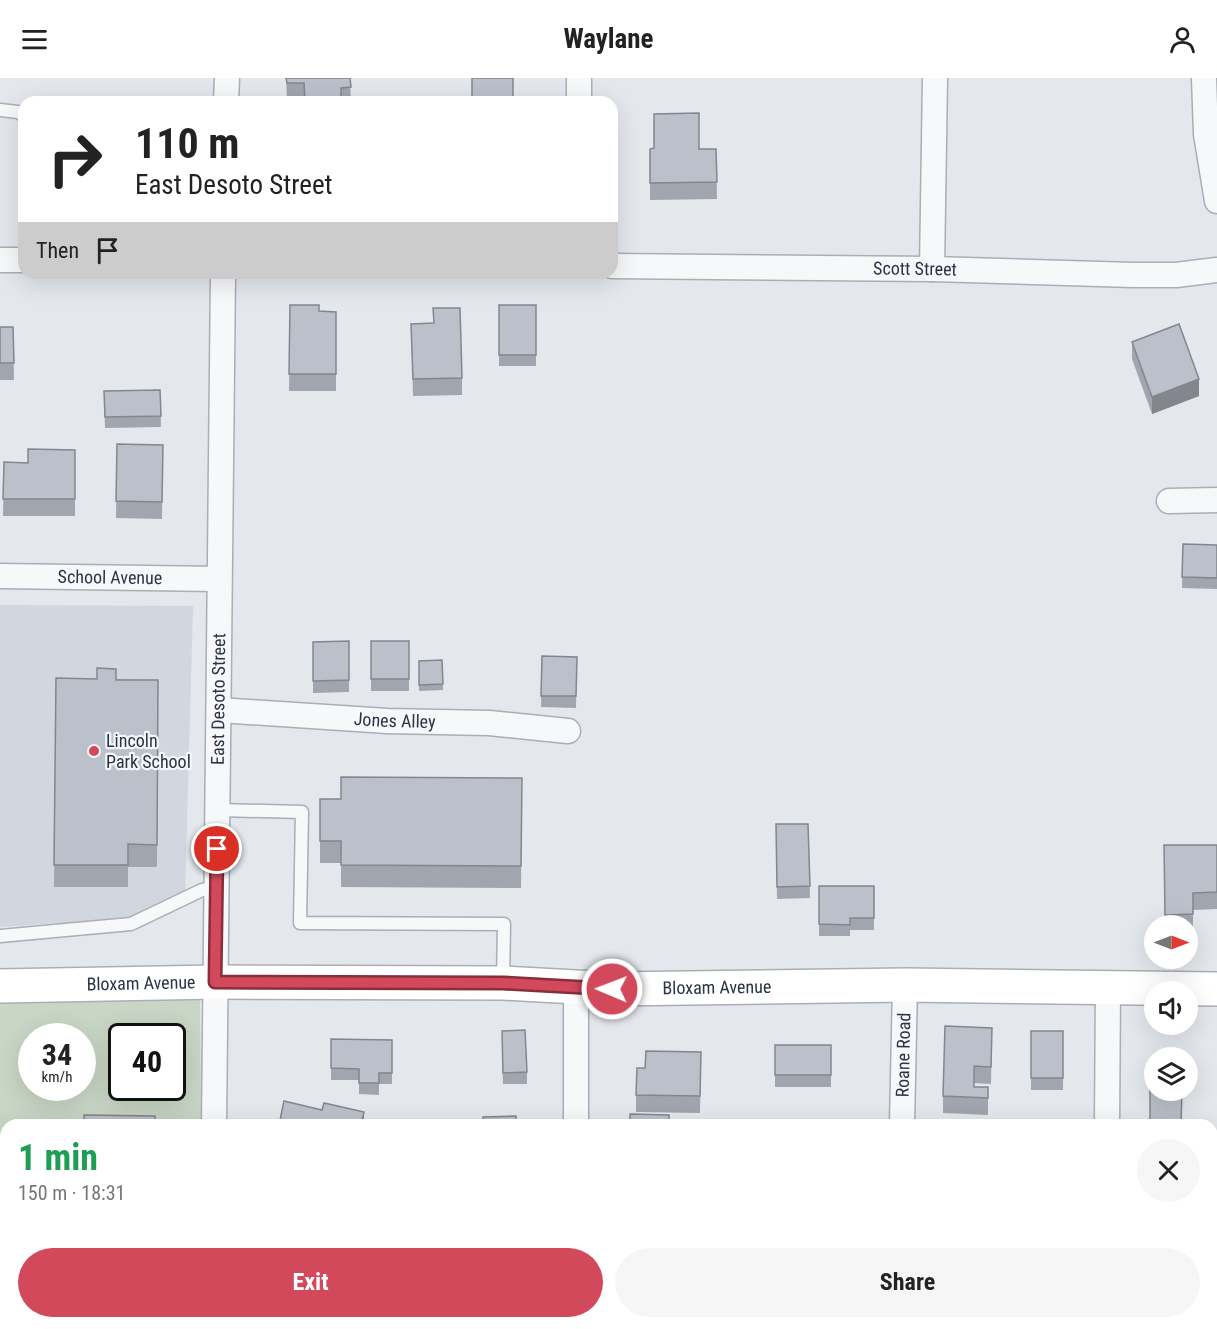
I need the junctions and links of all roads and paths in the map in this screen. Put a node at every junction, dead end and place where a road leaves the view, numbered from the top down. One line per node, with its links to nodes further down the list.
1 (226, 78): 5 (street)
2 (579, 78): 6 (street)
3 (935, 78): 13 (street)
4 (1204, 78): 9 (street)
5 (226, 96)
6 (579, 96)
7 (0, 110): 8 (lane)
8 (18, 112)
9 (1217, 201)
10 (0, 260): 11 (street)
11 (18, 260)
12 (618, 266): 13 (street, Scott Street)
13 (932, 269): 14 (street, Scott Street)
14 (1217, 270)
15 (223, 279): 19 (street, East Desoto Street)
16 (1217, 500): 17 (street)
17 (1169, 501)
18 (0, 576): 19 (street, School Avenue)
19 (219, 579): 20 (street, East Desoto Street)
20 (219, 710): 21 (street, Jones Alley); 22 (street, East Desoto Street)
21 (568, 731)
22 (218, 810): 23 (street, East Desoto Street); 26 (lane)
23 (217, 888): 24 (lane); 25 (street, East Desoto Street)
24 (0, 936)
25 (215, 982): 26 (street, Bloxam Avenue); 27 (street, Bloxam Avenue); 32 (street, East Desoto Street)
26 (503, 983): 29 (street, Bloxam Avenue)
27 (0, 986)
28 (905, 986): 29 (street, Bloxam Avenue); 30 (street, Bloxam Avenue); 34 (street, Roane Road)
29 (576, 988): 33 (street)
30 (1108, 988): 31 (street, Bloxam Avenue); 35 (street)
31 (1217, 988)
32 (214, 1119)
33 (576, 1119)
34 (902, 1119)
35 (1107, 1119)

